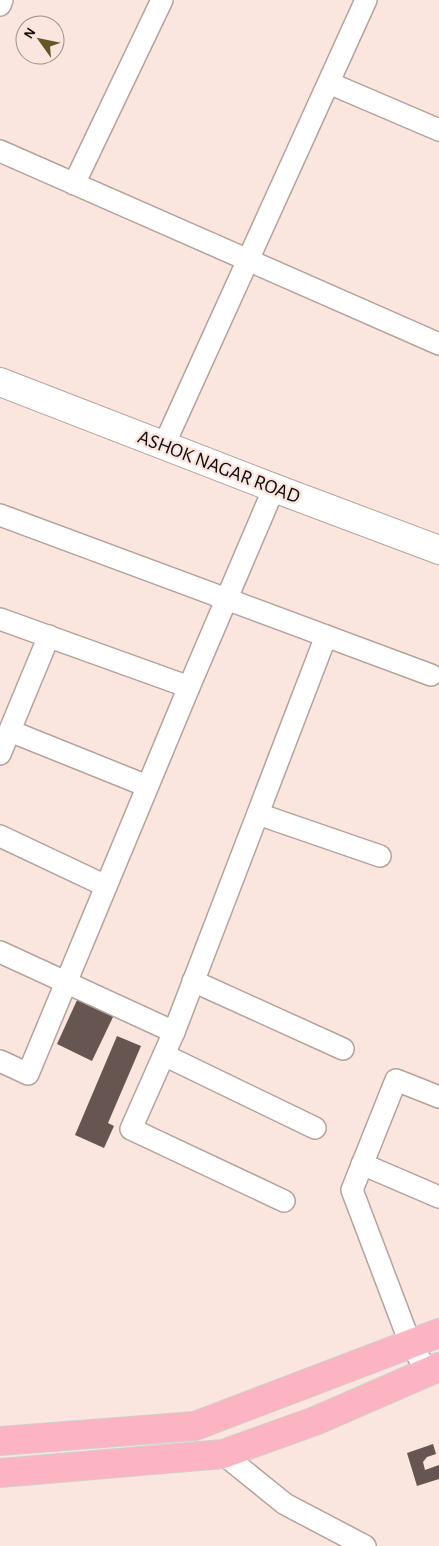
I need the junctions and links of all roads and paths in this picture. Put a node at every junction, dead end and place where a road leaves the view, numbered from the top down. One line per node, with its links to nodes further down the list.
1 (2, 0): 4 (street)
2 (162, 0): 8 (street)
3 (366, 0): 5 (street)
4 (0, 4)
5 (329, 83): 6 (street); 9 (street)
6 (439, 130)
7 (0, 151): 8 (street)
8 (74, 184): 9 (street)
9 (248, 261): 10 (street); 12 (street)
10 (439, 344)
11 (0, 382): 12 (street, ASHOK NAGAR ROAD)
12 (164, 446): 13 (street, ASHOK NAGAR ROAD)
13 (274, 488): 15 (street, ASHOK NAGAR ROAD); 16 (street)
14 (0, 515): 16 (street)
15 (439, 550)
16 (227, 598): 19 (street); 21 (street)
17 (0, 619): 18 (street)
18 (49, 636): 21 (street); 22 (street)
19 (326, 636): 20 (street); 25 (street)
20 (431, 675)
21 (189, 687): 24 (street)
22 (10, 731): 23 (street); 24 (street)
23 (0, 754)
24 (147, 786): 28 (street)
25 (258, 814): 27 (street); 30 (street)
26 (0, 836): 28 (street)
27 (380, 856)
28 (106, 886): 31 (street)
29 (0, 952): 31 (street)
30 (194, 981): 32 (street); 33 (street)
31 (66, 983): 32 (street); 35 (street)
32 (174, 1032): 34 (street)
33 (343, 1049)
34 (164, 1055): 37 (street); 40 (street)
35 (0, 1061)
36 (439, 1097): 38 (street)
37 (316, 1128)
38 (362, 1164): 39 (street); 42 (street)
39 (439, 1197)
40 (284, 1201)
41 (439, 1333): 42 (main road)
42 (410, 1342): 43 (street); 44 (main road)
43 (433, 1369): 45 (main road)
44 (0, 1441)
45 (222, 1454): 46 (main road); 47 (street)
46 (0, 1473)
47 (365, 1546)

